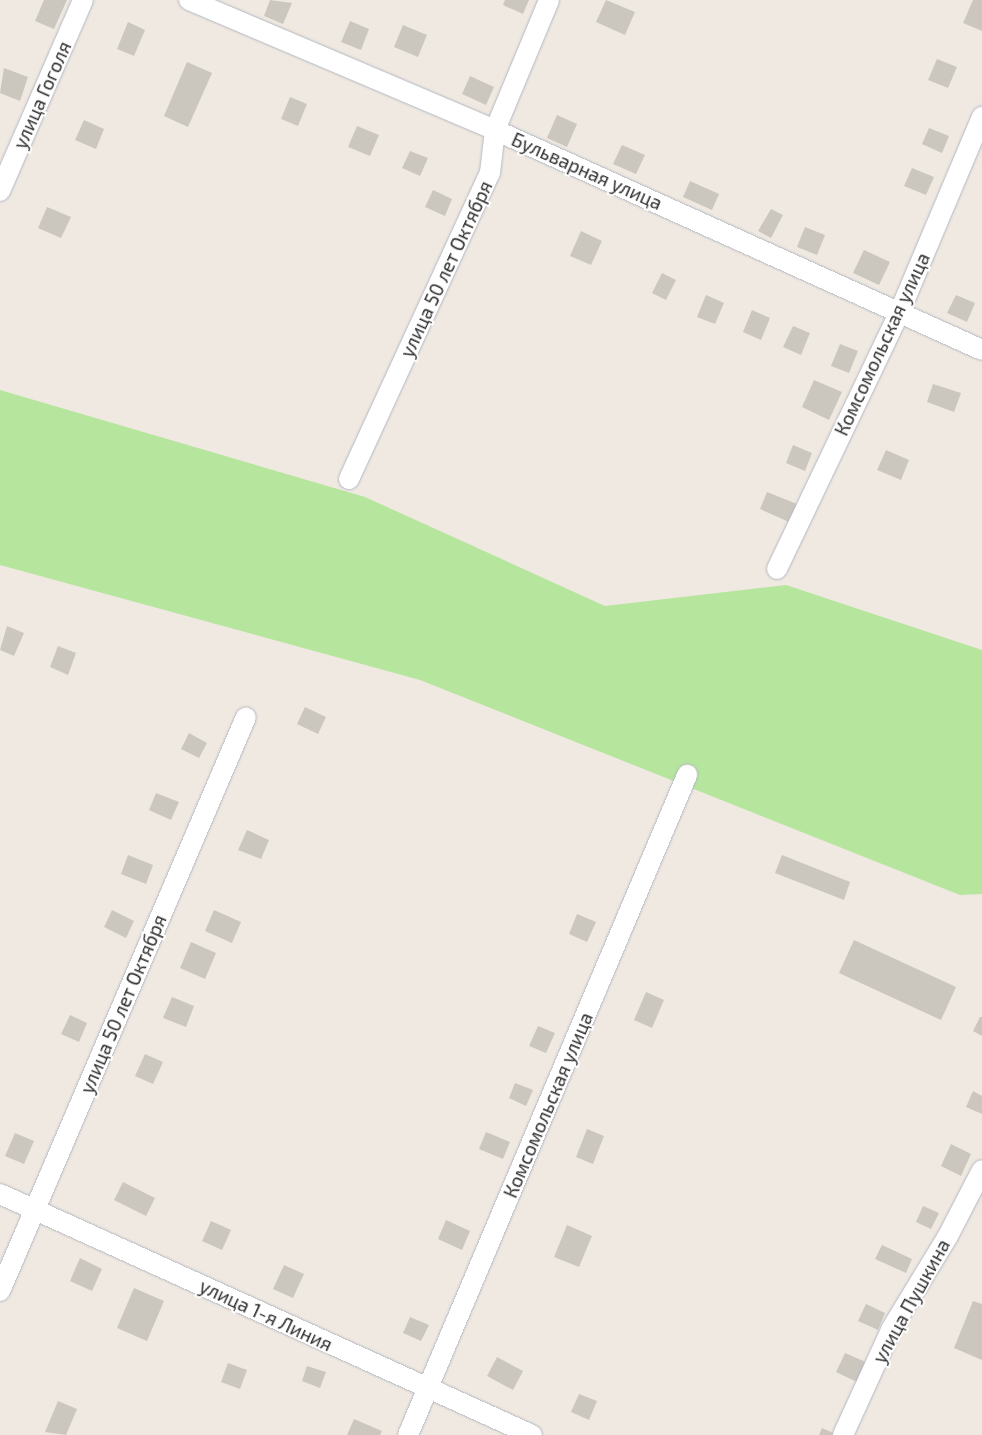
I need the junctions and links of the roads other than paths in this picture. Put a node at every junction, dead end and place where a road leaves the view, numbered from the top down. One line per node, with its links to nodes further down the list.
1 (83, 0): 6 (street, улица Гоголя)
2 (189, 0): 5 (street, Бульварная улица)
3 (549, 0): 5 (street, улица 50 лет Октября)
4 (982, 117): 7 (street, Комсомольская улица)
5 (495, 130): 7 (street, Бульварная улица); 9 (street, улица 50 лет Октября)
6 (0, 191)
7 (900, 311): 8 (street, Бульварная улица); 10 (street, Комсомольская улица)
8 (982, 350)
9 (349, 479)
10 (777, 569)
11 (246, 717): 15 (street, улица 50 лет Октября)
12 (687, 775): 17 (street, Комсомольская улица)
13 (982, 1170): 20 (street, улица Пушкина)
14 (0, 1194): 15 (street, улица 1-я Линия)
15 (35, 1210): 16 (street, улица 50 лет Октября); 17 (street, улица 1-я Линия)
16 (0, 1291)
17 (428, 1389): 18 (street, Комсомольская улица); 19 (street, улица 1-я Линия)
18 (408, 1435)
19 (532, 1435)
20 (843, 1435)

